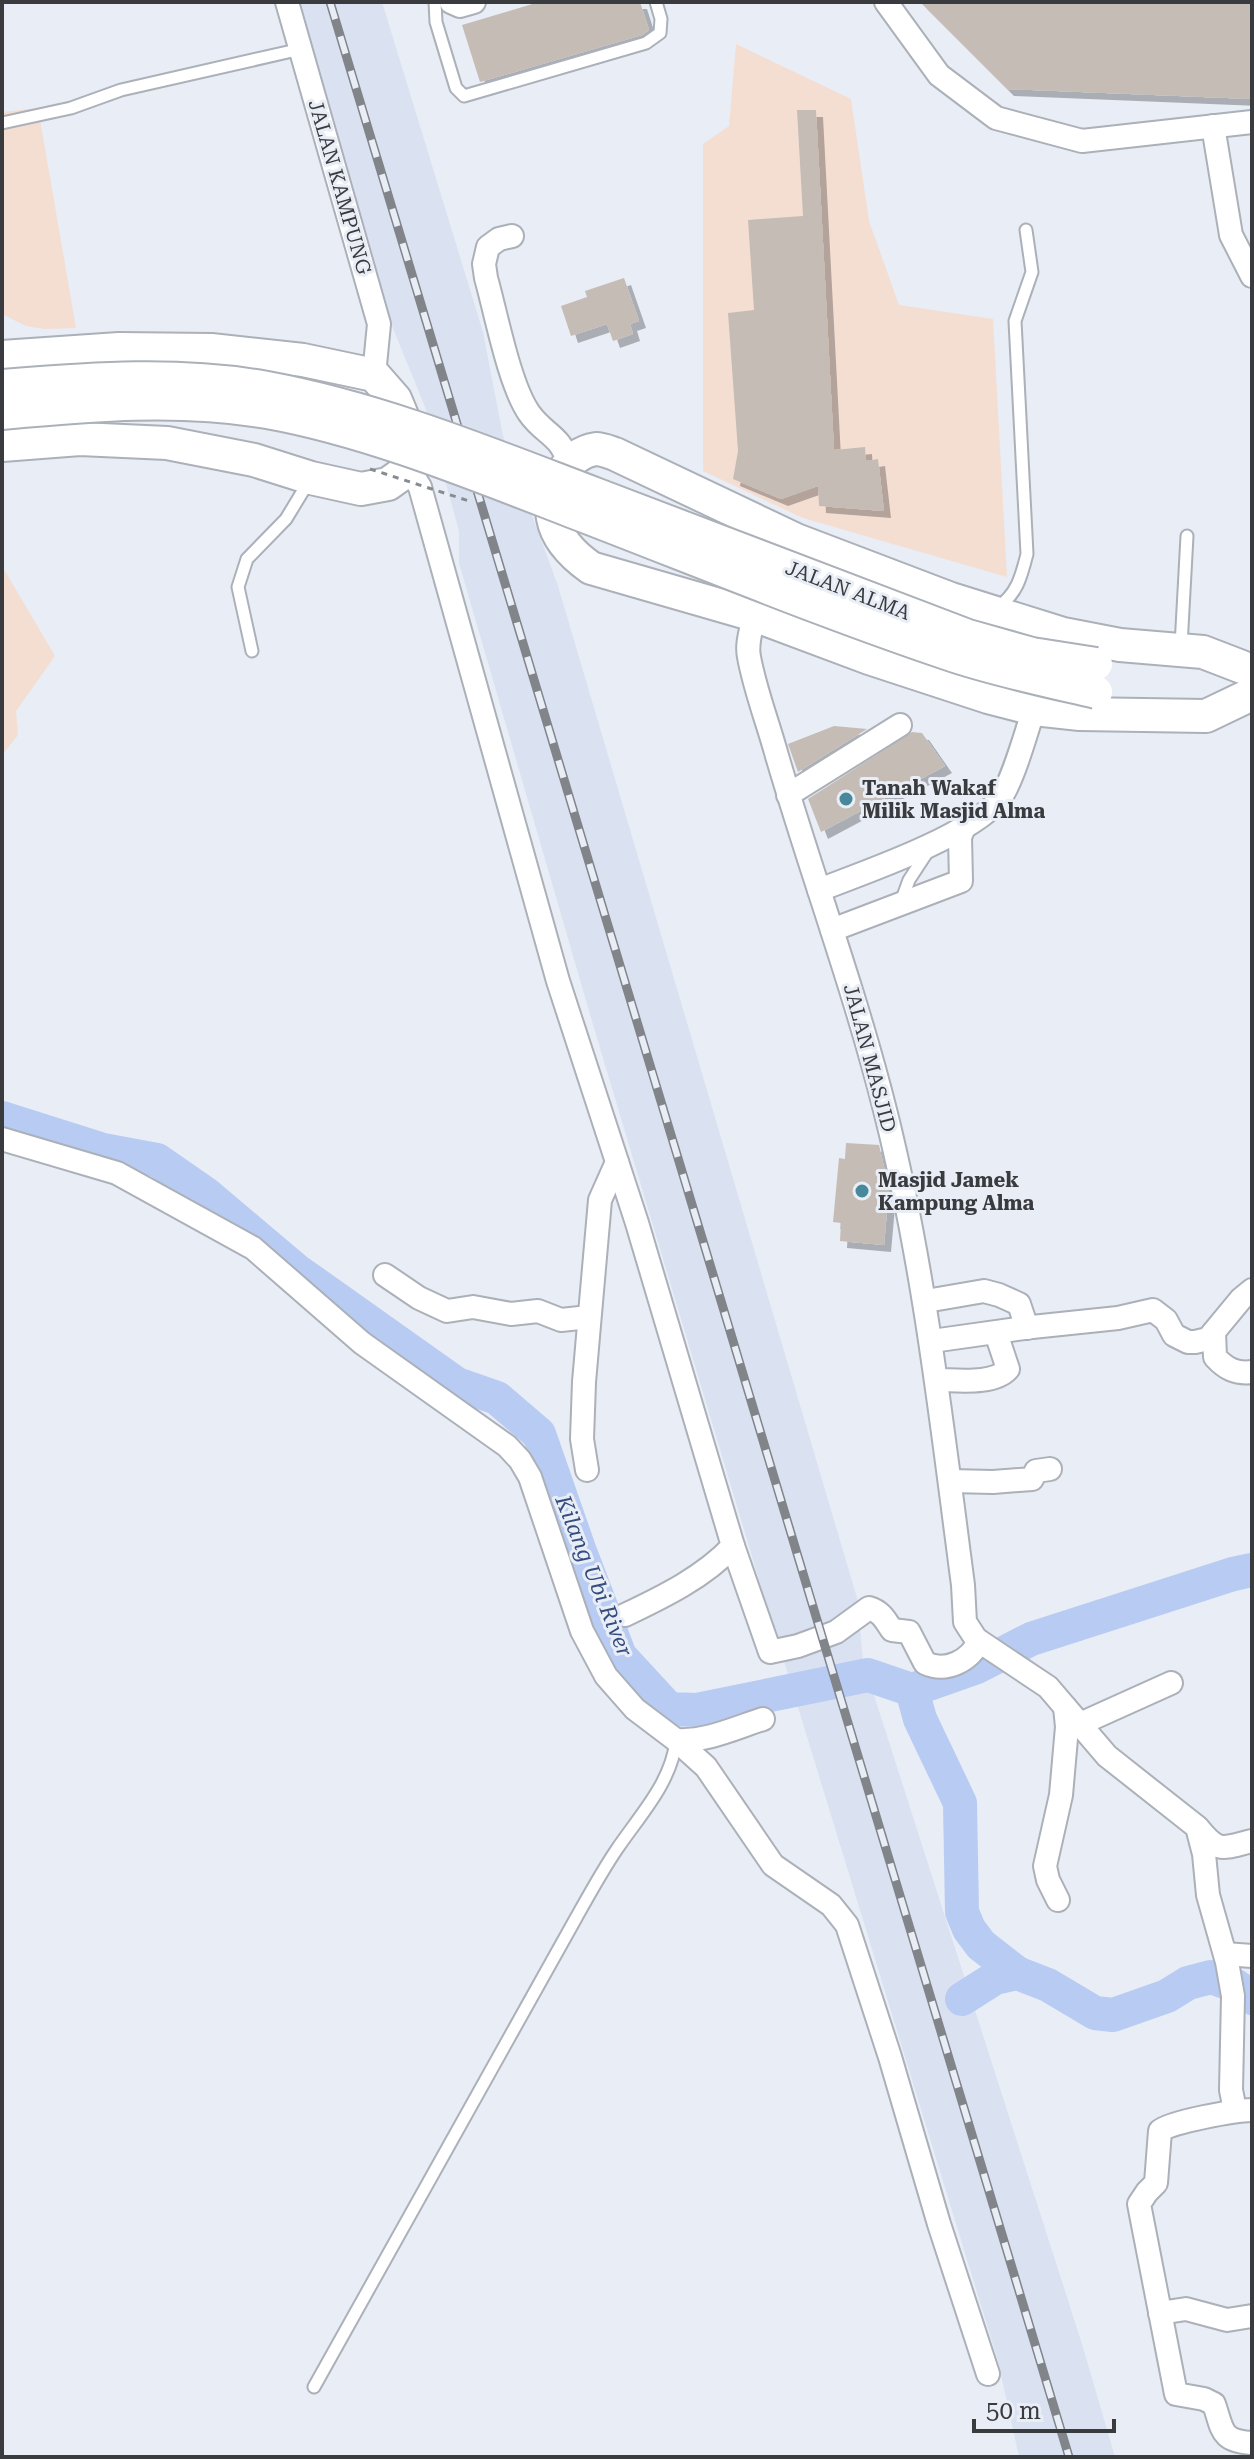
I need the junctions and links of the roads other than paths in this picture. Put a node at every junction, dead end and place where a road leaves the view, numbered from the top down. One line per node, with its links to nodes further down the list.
1 (287, 2): 7 (street, JALAN KAMPUNG)
2 (435, 2): 5 (lane)
3 (451, 2): 4 (street)
4 (474, 2)
5 (656, 2)
6 (886, 2): 10 (street)
7 (301, 49): 9 (lane); 15 (street, JALAN KAMPUNG)
8 (1252, 122): 10 (street)
9 (2, 123)
10 (1213, 126): 13 (street)
11 (1026, 230): 24 (lane)
12 (512, 236): 20 (street)
13 (1252, 276)
14 (2, 357): 15 (main road)
15 (374, 375): 21 (main road)
16 (2, 386): 19 (main road, bridge)
17 (2, 413): 19 (main road, bridge)
18 (2, 445): 22 (main road)
19 (463, 457): 28 (main road, JALAN ALMA, bridge)
20 (569, 465): 24 (main road); 25 (main road)
21 (409, 469): 22 (main road); 38 (street)
22 (311, 478): 26 (lane)
23 (1187, 536): 27 (lane)
24 (993, 612): 27 (main road)
25 (754, 615): 29 (main road); 31 (street, JALAN MASJID)
26 (252, 651)
27 (1181, 651): 28 (main road)
28 (1248, 681): 29 (main road)
29 (1034, 709): 32 (street)
30 (900, 725): 31 (street)
31 (788, 795): 34 (street, JALAN MASJID)
32 (965, 825): 33 (street); 35 (street)
33 (937, 841): 34 (street); 35 (lane)
34 (819, 890): 36 (street, JALAN MASJID)
35 (899, 906): 36 (street)
36 (832, 930): 41 (street, JALAN MASJID)
37 (2, 1139): 58 (street)
38 (617, 1162): 42 (street); 52 (street)
39 (385, 1275): 42 (street)
40 (1252, 1290): 44 (street)
41 (926, 1301): 43 (street); 46 (street, JALAN MASJID)
42 (589, 1317): 50 (street)
43 (1027, 1328): 44 (street); 45 (street)
44 (1214, 1332): 47 (street)
45 (996, 1333): 46 (street); 48 (street)
46 (932, 1341): 48 (street, JALAN MASJID)
47 (1252, 1372)
48 (937, 1380): 51 (street, JALAN MASJID)
49 (1050, 1469): 51 (street)
50 (587, 1470)
51 (950, 1481): 54 (street, JALAN MASJID)
52 (733, 1546): 53 (street); 54 (street)
53 (625, 1615)
54 (982, 1643): 56 (street)
55 (1171, 1683): 56 (street)
56 (1072, 1716): 59 (street); 61 (street)
57 (763, 1719): 58 (street)
58 (676, 1740): 67 (street); 68 (lane)
59 (1197, 1827): 60 (street); 63 (street)
60 (1252, 1841)
61 (1058, 1900)
62 (1252, 1956): 63 (street)
63 (1226, 1958): 64 (street)
64 (1244, 2110): 65 (street)
65 (1160, 2313): 66 (street); 69 (street)
66 (1252, 2316)
67 (988, 2374)
68 (314, 2387)
69 (1252, 2443)

